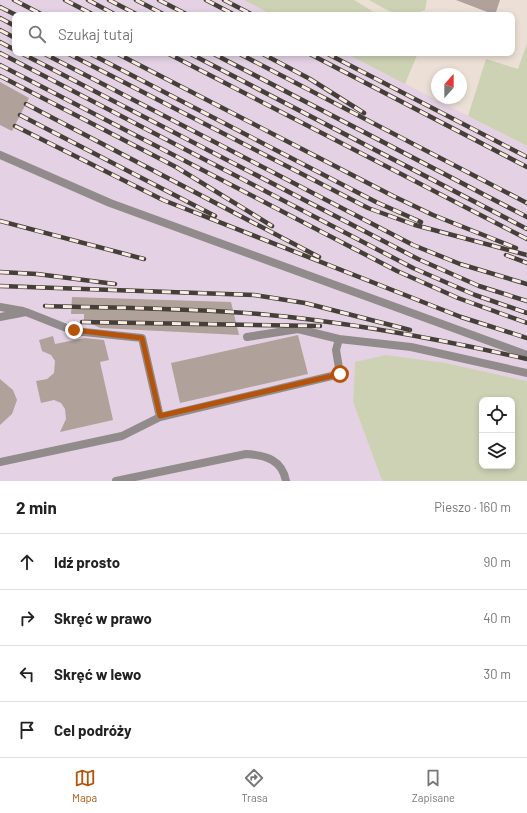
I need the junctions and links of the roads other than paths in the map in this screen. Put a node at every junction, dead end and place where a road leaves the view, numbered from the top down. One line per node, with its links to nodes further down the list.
1 (0, 155): 7 (lane)
2 (0, 307): 3 (lane)
3 (26, 312): 4 (lane); 9 (lane)
4 (0, 317)
5 (247, 337): 6 (lane)
6 (339, 339): 8 (lane); 9 (lane)
7 (527, 355)
8 (527, 373)
9 (160, 416): 10 (lane)
10 (0, 462)
11 (116, 481): 12 (lane)
12 (286, 481)

